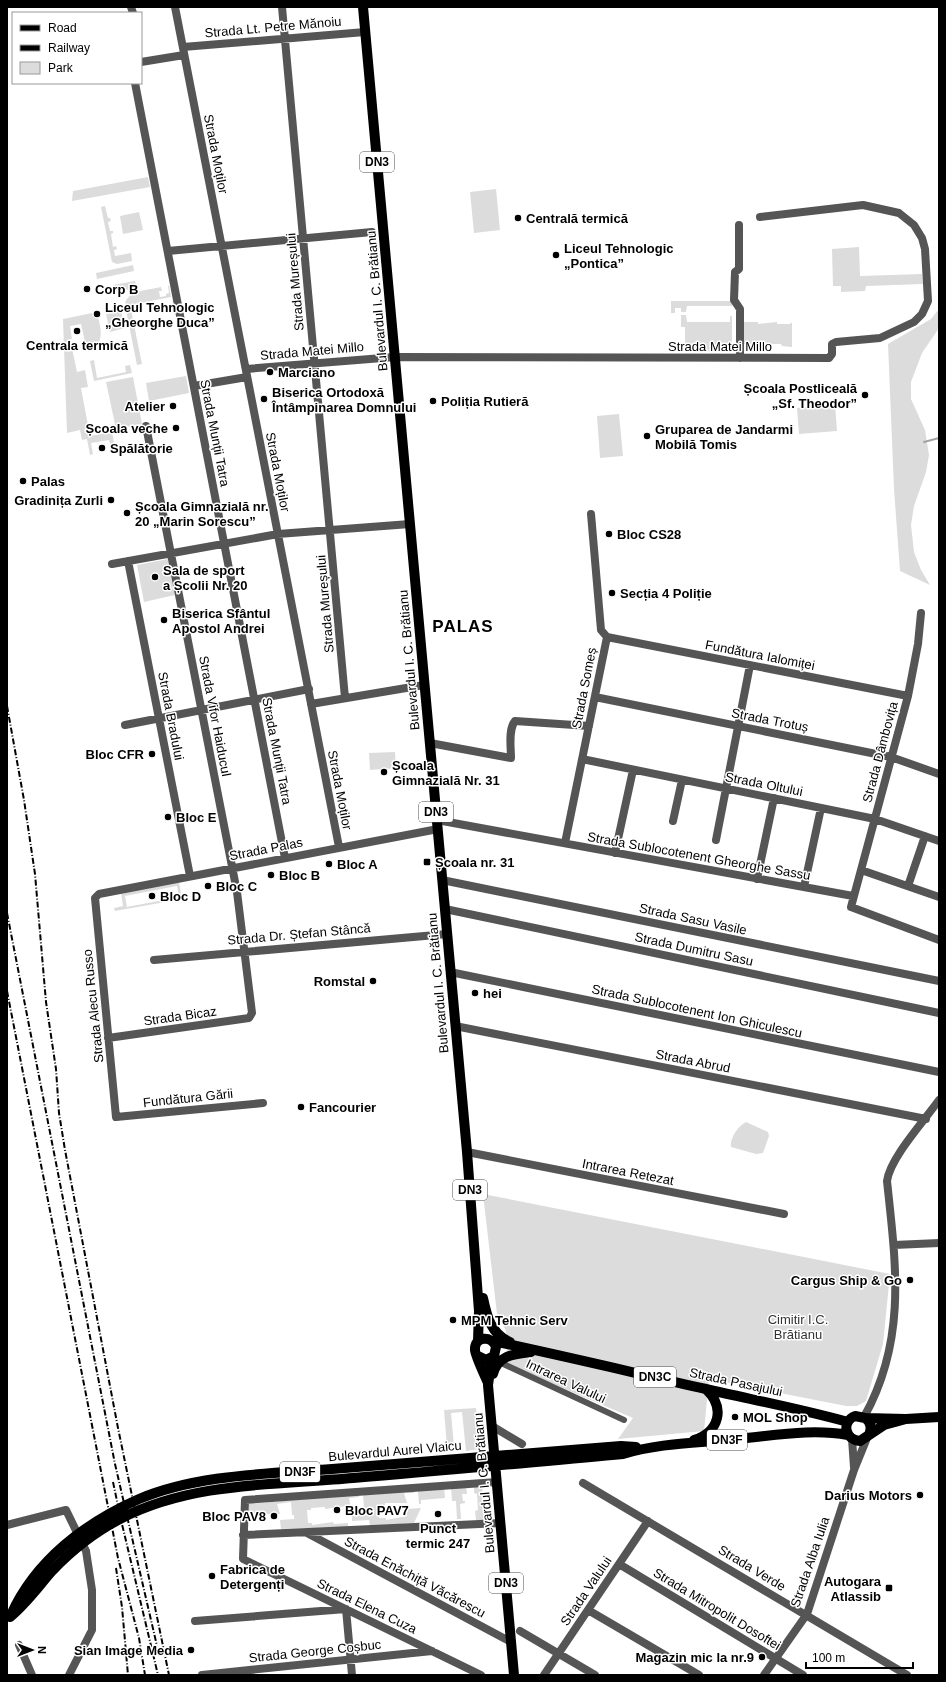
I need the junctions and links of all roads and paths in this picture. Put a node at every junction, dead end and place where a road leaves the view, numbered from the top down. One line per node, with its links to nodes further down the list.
1 (175, 7): 6 (street, Strada Moților)
2 (282, 7): 5 (street, Strada Mureșului)
3 (363, 7): 4 (main road, Bulevardul I. C. Brătianu / DN3)
4 (366, 32): 5 (street, Strada Lt. Petre Mănoiu); 15 (main road, Bulevardul I. C. Brătianu / DN3)
5 (284, 38): 6 (street, Strada Lt. Petre Mănoiu); 12 (street, Strada Mureșului)
6 (183, 51): 7 (street, Strada Lt. Petre Mănoiu); 13 (street, Strada Moților)
7 (142, 62)
8 (135, 84): 14 (street, Strada Munții Tatra)
9 (760, 216): 16 (street, Strada Matei Millo)
10 (739, 225): 16 (street)
11 (372, 232): 12 (street)
12 (303, 238): 13 (street); 17 (street, Strada Mureșului)
13 (222, 246): 14 (street); 18 (street, Strada Moților)
14 (168, 251): 19 (street, Strada Munții Tatra)
15 (395, 357): 16 (street, Strada Matei Millo); 17 (street, Strada Matei Millo); 22 (main road, Bulevardul I. C. Brătianu / DN3)
16 (740, 358)
17 (315, 363): 18 (street, Strada Matei Millo); 23 (street, Strada Mureșului)
18 (247, 373): 19 (street, Strada Matei Millo); 24 (street, Strada Moților)
19 (194, 386): 25 (street, Strada Munții Tatra)
20 (146, 426): 26 (street, Strada Vifor Haiducul)
21 (591, 514): 30 (street, Strada Someș)
22 (410, 524): 23 (street); 32 (main road, Bulevardul I. C. Brătianu / DN3)
23 (330, 530): 24 (street); 36 (street, Strada Mureșului)
24 (278, 534): 25 (street); 33 (street, Strada Moților)
25 (224, 544): 26 (street); 37 (street, Strada Munții Tatra)
26 (171, 553): 27 (street); 39 (street, Strada Vifor Haiducul)
27 (128, 561): 28 (street); 40 (street, Strada Bradului)
28 (112, 564)
29 (921, 613): 34 (street, Strada Dâmbovița)
30 (607, 637): 31 (street, Fundătura Ialomiței); 35 (street, Strada Someș)
31 (750, 665): 34 (street, Fundătura Ialomiței); 43 (street)
32 (424, 685): 36 (street); 44 (main road, Bulevardul I. C. Brătianu / DN3)
33 (308, 689): 37 (street); 38 (street, Strada Moților)
34 (908, 696): 45 (street, Strada Dâmbovița)
35 (595, 697): 42 (street, Strada Someș); 43 (street, Strada Trotuș)
36 (345, 698): 38 (street)
37 (254, 700): 39 (street); 62 (street, Strada Munții Tatra)
38 (311, 704): 60 (street, Strada Moților)
39 (202, 710): 40 (street); 63 (street, Strada Vifor Haiducul)
40 (159, 719): 41 (street); 65 (street, Strada Bradului)
41 (125, 725)
42 (589, 726): 44 (street); 46 (street, Strada Someș)
43 (738, 726): 45 (street, Strada Trotuș); 50 (street)
44 (430, 743): 55 (main road, Bulevardul I. C. Brătianu / DN3)
45 (891, 757): 48 (street, Strada Trotuș); 53 (street, Strada Dâmbovița)
46 (582, 759): 47 (street, Strada Oltului); 59 (street, Strada Someș)
47 (633, 770): 49 (street, Strada Oltului); 61 (street)
48 (939, 774)
49 (682, 780): 50 (street, Strada Oltului); 54 (street)
50 (726, 788): 51 (street, Strada Oltului); 57 (street)
51 (774, 798): 52 (street, Strada Oltului); 66 (street)
52 (821, 808): 53 (street, Strada Oltului); 69 (street)
53 (874, 818): 56 (street, Strada Oltului); 64 (street, Strada Dâmbovița)
54 (673, 821)
55 (437, 824): 59 (street, Strada Sublocotenent Gheorghe Sassu); 60 (street, Strada Palas); 67 (main road, Bulevardul I. C. Brătianu / DN3)
56 (925, 836): 58 (street, Strada Oltului); 68 (street)
57 (716, 840)
58 (939, 841)
59 (565, 843): 61 (street, Strada Sublocotenent Gheorghe Sassu)
60 (339, 847): 62 (street, Strada Palas)
61 (615, 852): 66 (street, Strada Sublocotenent Gheorghe Sassu)
62 (285, 858): 63 (street, Strada Palas)
63 (233, 868): 65 (street, Strada Palas); 76 (street, Strada Vifor Haiducul)
64 (861, 870): 68 (street); 71 (street, Strada Dâmbovița)
65 (190, 876): 70 (street, Strada Palas)
66 (757, 879): 69 (street, Strada Sublocotenent Gheorghe Sassu)
67 (442, 880): 73 (main road, Bulevardul I. C. Brătianu / DN3); 79 (street, Strada Sasu Vasile)
68 (908, 886): 72 (street)
69 (804, 887): 71 (street, Strada Sublocotenent Gheorghe Sassu)
70 (99, 894): 83 (street, Strada Alecu Russo)
71 (853, 896): 75 (street)
72 (939, 897)
73 (445, 909): 74 (main road, Bulevardul I. C. Brătianu / DN3); 81 (street, Strada Dumitru Sasu)
74 (447, 934): 76 (street, Strada Dr. Ștefan Stâncă); 78 (main road, Bulevardul I. C. Brătianu / DN3)
75 (939, 940)
76 (246, 951): 77 (street, Strada Dr. Ștefan Stâncă); 80 (street, Strada Vifor Haiducul)
77 (154, 960)
78 (450, 972): 82 (main road, Bulevardul I. C. Brătianu / DN3); 84 (street, Strada Sublocotenent Ion Ghiculescu)
79 (939, 981)
80 (252, 1013): 83 (street, Strada Bicaz)
81 (939, 1013)
82 (455, 1026): 88 (street, Strada Abrud); 89 (main road, Bulevardul I. C. Brătianu / DN3)
83 (108, 1038): 87 (street, Strada Alecu Russo)
84 (939, 1072)
85 (939, 1100): 88 (street)
86 (263, 1103): 87 (street, Fundătura Gării)
87 (116, 1117)
88 (926, 1119): 92 (street)
89 (467, 1152): 90 (street, Intrarea Retezat); 93 (main road, Bulevardul I. C. Brătianu / DN3)
90 (784, 1214)
91 (939, 1243): 92 (street)
92 (894, 1245): 104 (street)
93 (476, 1269): 94 (main road, Bulevardul I. C. Brătianu / DN3); 97 (main road)
94 (479, 1311): 95 (main road, Bulevardul I. C. Brătianu / DN3); 96 (main road, Bulevardul I. C. Brătianu / DN3)
95 (491, 1340): 96 (main road); 97 (main road, Strada Pasajului / DN3C); 99 (main road, DN3)
96 (478, 1341): 98 (main road, DN3)
97 (539, 1351): 99 (main road, Strada Pasajului / DN3C); 101 (main road, Strada Pasajului / DN3C)
98 (478, 1356): 99 (main road); 100 (main road, Bulevardul I. C. Brătianu / DN3)
99 (495, 1358): 100 (main road, Bulevardul I. C. Brătianu / DN3); 102 (main road); 107 (street, Intrarea Valului)
100 (488, 1385): 102 (main road, Bulevardul I. C. Brătianu / DN3)
101 (706, 1389): 103 (main road, Strada Pasajului / DN3C); 114 (main road)
102 (489, 1399): 109 (main road, Bulevardul I. C. Brătianu / DN3)
103 (810, 1411): 104 (main road, Strada Pasajului / DN3C); 108 (main road, Strada Pasajului / DN3C)
104 (862, 1417): 106 (main road, DN3C); 108 (main road); 111 (main road)
105 (939, 1417): 106 (main road, DN3C)
106 (906, 1419): 111 (main road, DN3C)
107 (624, 1420)
108 (847, 1423): 110 (main road, Bulevardul Aurel Vlaicu / DN3F); 112 (main road)
109 (492, 1426): 113 (street); 116 (main road, Bulevardul I. C. Brătianu / DN3)
110 (806, 1433): 112 (main road, Bulevardul Aurel Vlaicu / DN3F); 114 (main road, Bulevardul Aurel Vlaicu / DN3F)
111 (868, 1436): 112 (main road); 115 (street, Strada Alba Iulia)
112 (850, 1437): 115 (street, Strada Alba Iulia)
113 (522, 1444)
114 (685, 1444): 127 (main road, Bulevardul Aurel Vlaicu / DN3F)
115 (854, 1470): 126 (street, Strada Alba Iulia)
116 (497, 1482): 119 (main road, Bulevardul I. C. Brătianu / DN3); 122 (street)
117 (583, 1483): 118 (street, Strada Verde)
118 (648, 1521): 123 (street, Strada Valului); 126 (street, Strada Verde)
119 (500, 1523): 121 (street); 130 (main road, Bulevardul I. C. Brătianu / DN3)
120 (7, 1525): 137 (street)
121 (306, 1532): 122 (street); 130 (street, Strada Enăchiță Văcărescu)
122 (243, 1535): 124 (street, Strada Elena Cuza)
123 (619, 1564): 125 (street, Strada Valului); 134 (street, Strada Mitropolit Dosoftei)
124 (346, 1609): 128 (street); 132 (street, Strada Elena Cuza); 135 (street)
125 (588, 1610): 133 (street, Strada Valului); 144 (street)
126 (807, 1614): 134 (street, Strada Alba Iulia); 147 (street, Strada Verde)
127 (8, 1619)
128 (195, 1621)
129 (520, 1631): 133 (street)
130 (511, 1642): 141 (main road, Bulevardul I. C. Brătianu / DN3)
131 (19, 1646): 136 (street)
132 (432, 1651): 135 (street, Strada George Coșbuc); 140 (street, Strada Elena Cuza)
133 (559, 1654): 142 (street, Strada Valului); 143 (street)
134 (775, 1658): 145 (street, Strada Alba Iulia); 146 (street, Strada Mitropolit Dosoftei)
135 (351, 1659): 138 (street, Strada George Coșbuc); 139 (street)
136 (32, 1675)
137 (69, 1675)
138 (202, 1675)
139 (352, 1675)
140 (481, 1675)
141 (514, 1675)
142 (544, 1675)
143 (595, 1675)
144 (699, 1675)
145 (764, 1675)
146 (803, 1675)
147 (908, 1675)

